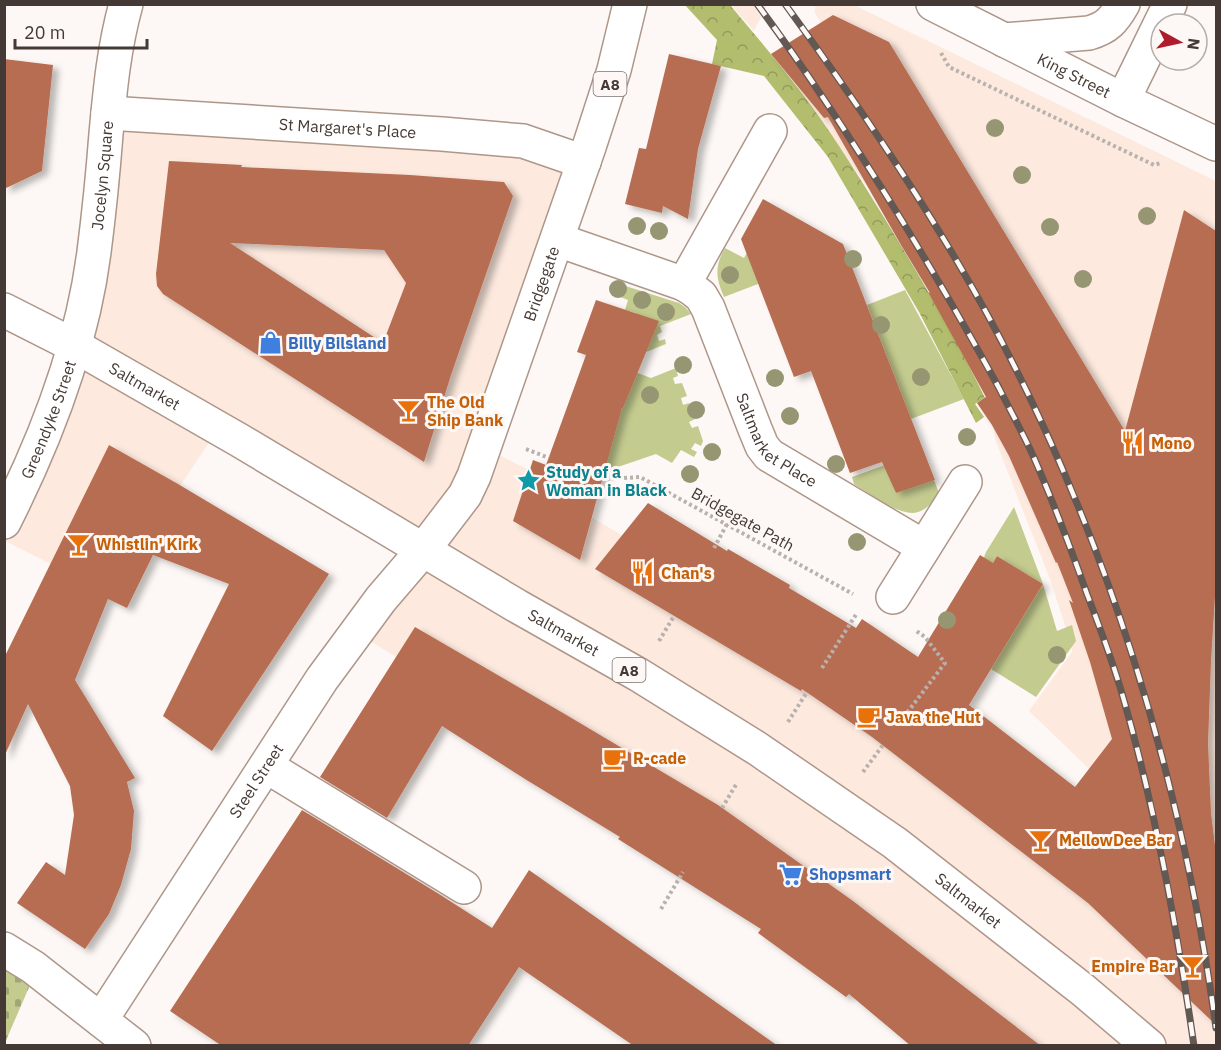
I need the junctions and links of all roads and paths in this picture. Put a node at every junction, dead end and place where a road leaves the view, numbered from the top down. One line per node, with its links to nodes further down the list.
1 (126, 4): 8 (street, Jocelyn Square)
2 (630, 4): 11 (street, Bridgegate / A8)
3 (933, 4): 6 (street, King Street)
4 (1123, 4): 6 (street)
5 (1170, 4): 7 (street)
6 (1004, 40): 7 (street, King Street)
7 (1123, 100): 10 (street, King Street)
8 (108, 113): 11 (street, St Margaret's Place); 15 (street, Jocelyn Square)
9 (770, 131): 13 (street)
10 (1216, 144)
11 (584, 162): 12 (street, Bridgegate / A8)
12 (558, 240): 13 (street, Saltmarket Place); 22 (street, Bridgegate / A8)
13 (684, 284): 21 (street, Saltmarket Place)
14 (4, 310): 15 (street, Saltmarket / A8)
15 (75, 346): 18 (street, Greendyke Street); 22 (street, Saltmarket / A8)
16 (578, 468): 19 (path, Bridgegate Path)
17 (965, 482): 21 (street)
18 (4, 522)
19 (727, 524): 20 (path); 23 (path, Bridgegate Path)
20 (714, 548)
21 (924, 548): 24 (street)
22 (423, 550): 29 (street, Steel Street); 35 (street, Saltmarket / A8)
23 (859, 597)
24 (893, 597)
25 (859, 609): 27 (path)
26 (908, 626): 28 (path)
27 (822, 668)
28 (900, 722)
29 (266, 766): 31 (street); 34 (street, Steel Street)
30 (683, 872): 32 (path)
31 (464, 887)
32 (661, 909)
33 (4, 949): 34 (street)
34 (101, 1020): 36 (street)
35 (1147, 1045)
36 (134, 1046)

